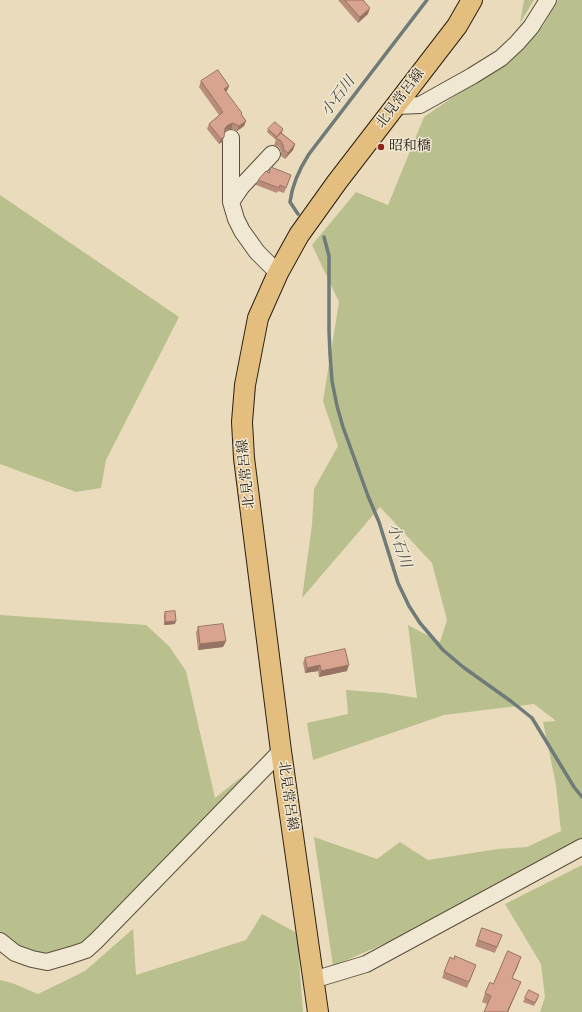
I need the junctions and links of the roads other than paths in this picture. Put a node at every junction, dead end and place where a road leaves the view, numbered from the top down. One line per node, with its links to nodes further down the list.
1 (472, 0): 3 (main road, 北見常呂線)
2 (548, 0): 3 (street)
3 (396, 106): 7 (main road, 北見常呂線)
4 (231, 138): 6 (street)
5 (272, 154): 6 (street)
6 (231, 202): 7 (street)
7 (278, 273): 8 (main road, 北見常呂線)
8 (281, 751): 10 (street); 11 (main road, 北見常呂線)
9 (582, 847): 11 (street)
10 (0, 941)
11 (313, 980): 12 (main road, 北見常呂線)
12 (318, 1012)

